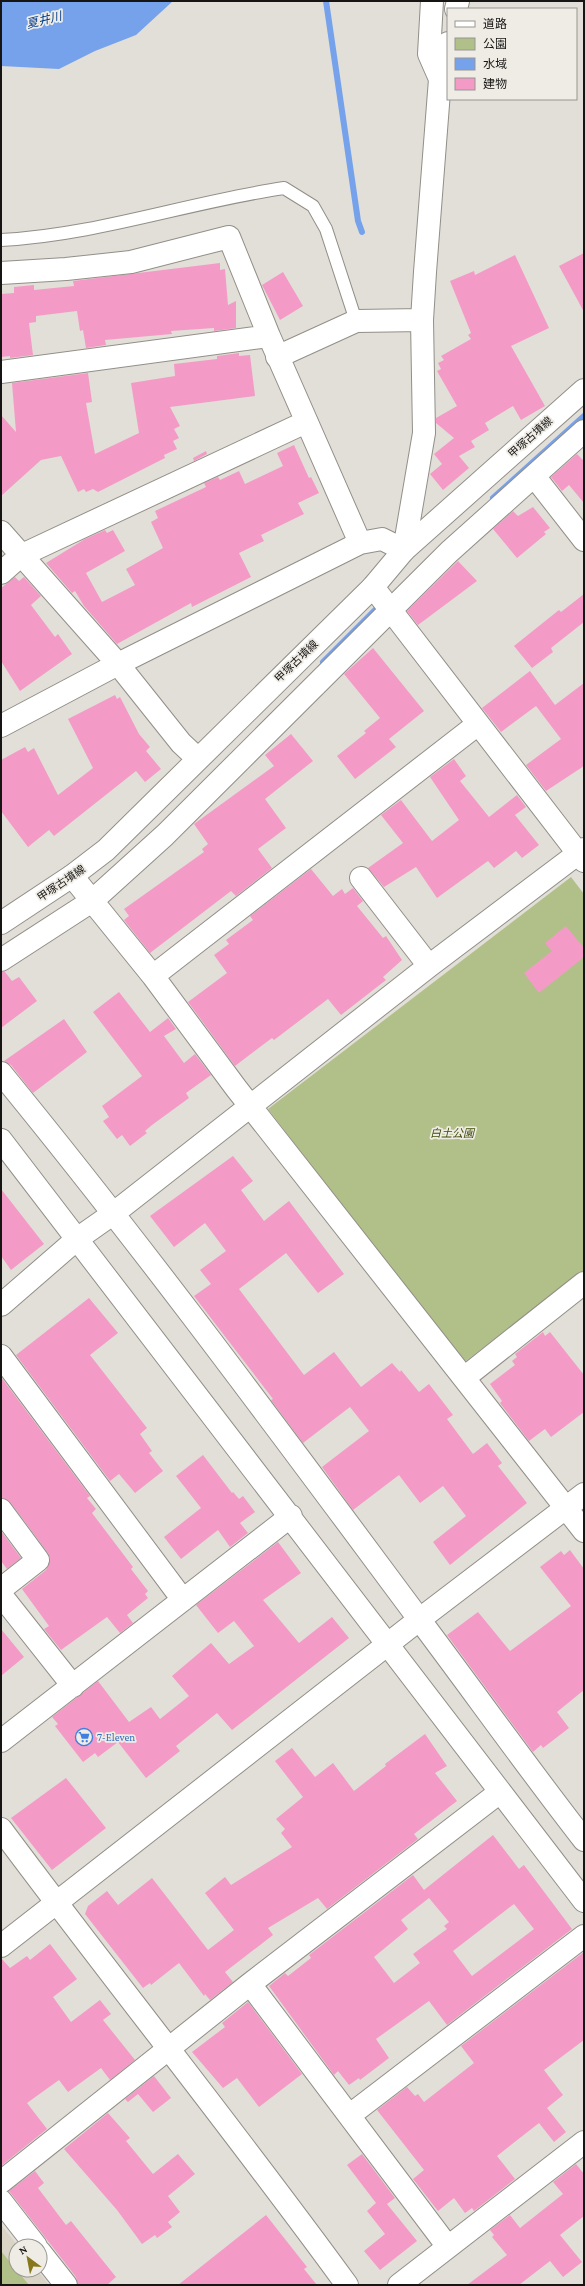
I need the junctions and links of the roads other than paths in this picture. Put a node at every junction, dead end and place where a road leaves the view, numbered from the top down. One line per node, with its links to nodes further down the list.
1 (432, 1): 3 (street)
2 (447, 48): 3 (street)
3 (440, 79): 6 (street)
4 (1, 240): 7 (lane)
5 (1, 273): 8 (street)
6 (422, 320): 7 (street); 18 (street)
7 (356, 321): 9 (street)
8 (269, 336): 9 (street); 10 (street)
9 (277, 357): 12 (street)
10 (1, 372)
11 (584, 390): 18 (street, 甲塚古墳線)
12 (306, 422): 17 (street); 19 (street)
13 (584, 431): 14 (street)
14 (534, 476): 16 (street); 21 (street)
15 (1, 532): 19 (street)
16 (584, 540)
17 (360, 543): 18 (street); 22 (street)
18 (404, 550): 21 (street, 甲塚古墳線)
19 (20, 556): 20 (street); 22 (street)
20 (1, 573)
21 (382, 599): 23 (street); 25 (street, 甲塚古墳線); 26 (street)
22 (118, 664): 24 (street); 25 (street)
23 (478, 724): 27 (street); 33 (street)
24 (1, 726)
25 (197, 758): 26 (street, 甲塚古墳線)
26 (156, 825): 29 (street); 29 (street, 甲塚古墳線)
27 (582, 855): 32 (street)
28 (360, 878): 32 (street)
29 (83, 889): 30 (street, 甲塚古墳線); 31 (street); 33 (street)
30 (1, 922)
31 (1, 960)
32 (429, 966): 35 (street)
33 (153, 976): 35 (street)
34 (1, 1073): 37 (street)
35 (251, 1106): 37 (street); 42 (street)
36 (1, 1140): 38 (street)
37 (114, 1213): 38 (street); 51 (street)
38 (77, 1240): 40 (street); 46 (street)
39 (584, 1283): 42 (street)
40 (1, 1305)
41 (1, 1356): 50 (street)
42 (464, 1378): 44 (street)
43 (584, 1494): 44 (street)
44 (566, 1508): 47 (street); 51 (street)
45 (1, 1510): 48 (street)
46 (291, 1516): 50 (street); 52 (street)
47 (584, 1531)
48 (1, 1589)
49 (1, 1595): 53 (street)
50 (183, 1600): 53 (street)
51 (420, 1619): 52 (street); 57 (street)
52 (388, 1644): 55 (street); 59 (street)
53 (73, 1686): 54 (street)
54 (1, 1741)
55 (500, 1792): 58 (street); 62 (street)
56 (1, 1829): 59 (street)
57 (584, 1840)
58 (584, 1901)
59 (56, 1903): 61 (street); 63 (street)
60 (584, 1936): 64 (street)
61 (1, 1946)
62 (250, 1984): 63 (street); 64 (street)
63 (168, 2050): 66 (street); 72 (street)
64 (350, 2115): 69 (street)
65 (584, 2142): 69 (street)
66 (1, 2182)
67 (1, 2201): 68 (street)
68 (30, 2238)
69 (448, 2247): 73 (street)
70 (48, 2262): 71 (street)
71 (66, 2285)
72 (347, 2285)
73 (399, 2285)

